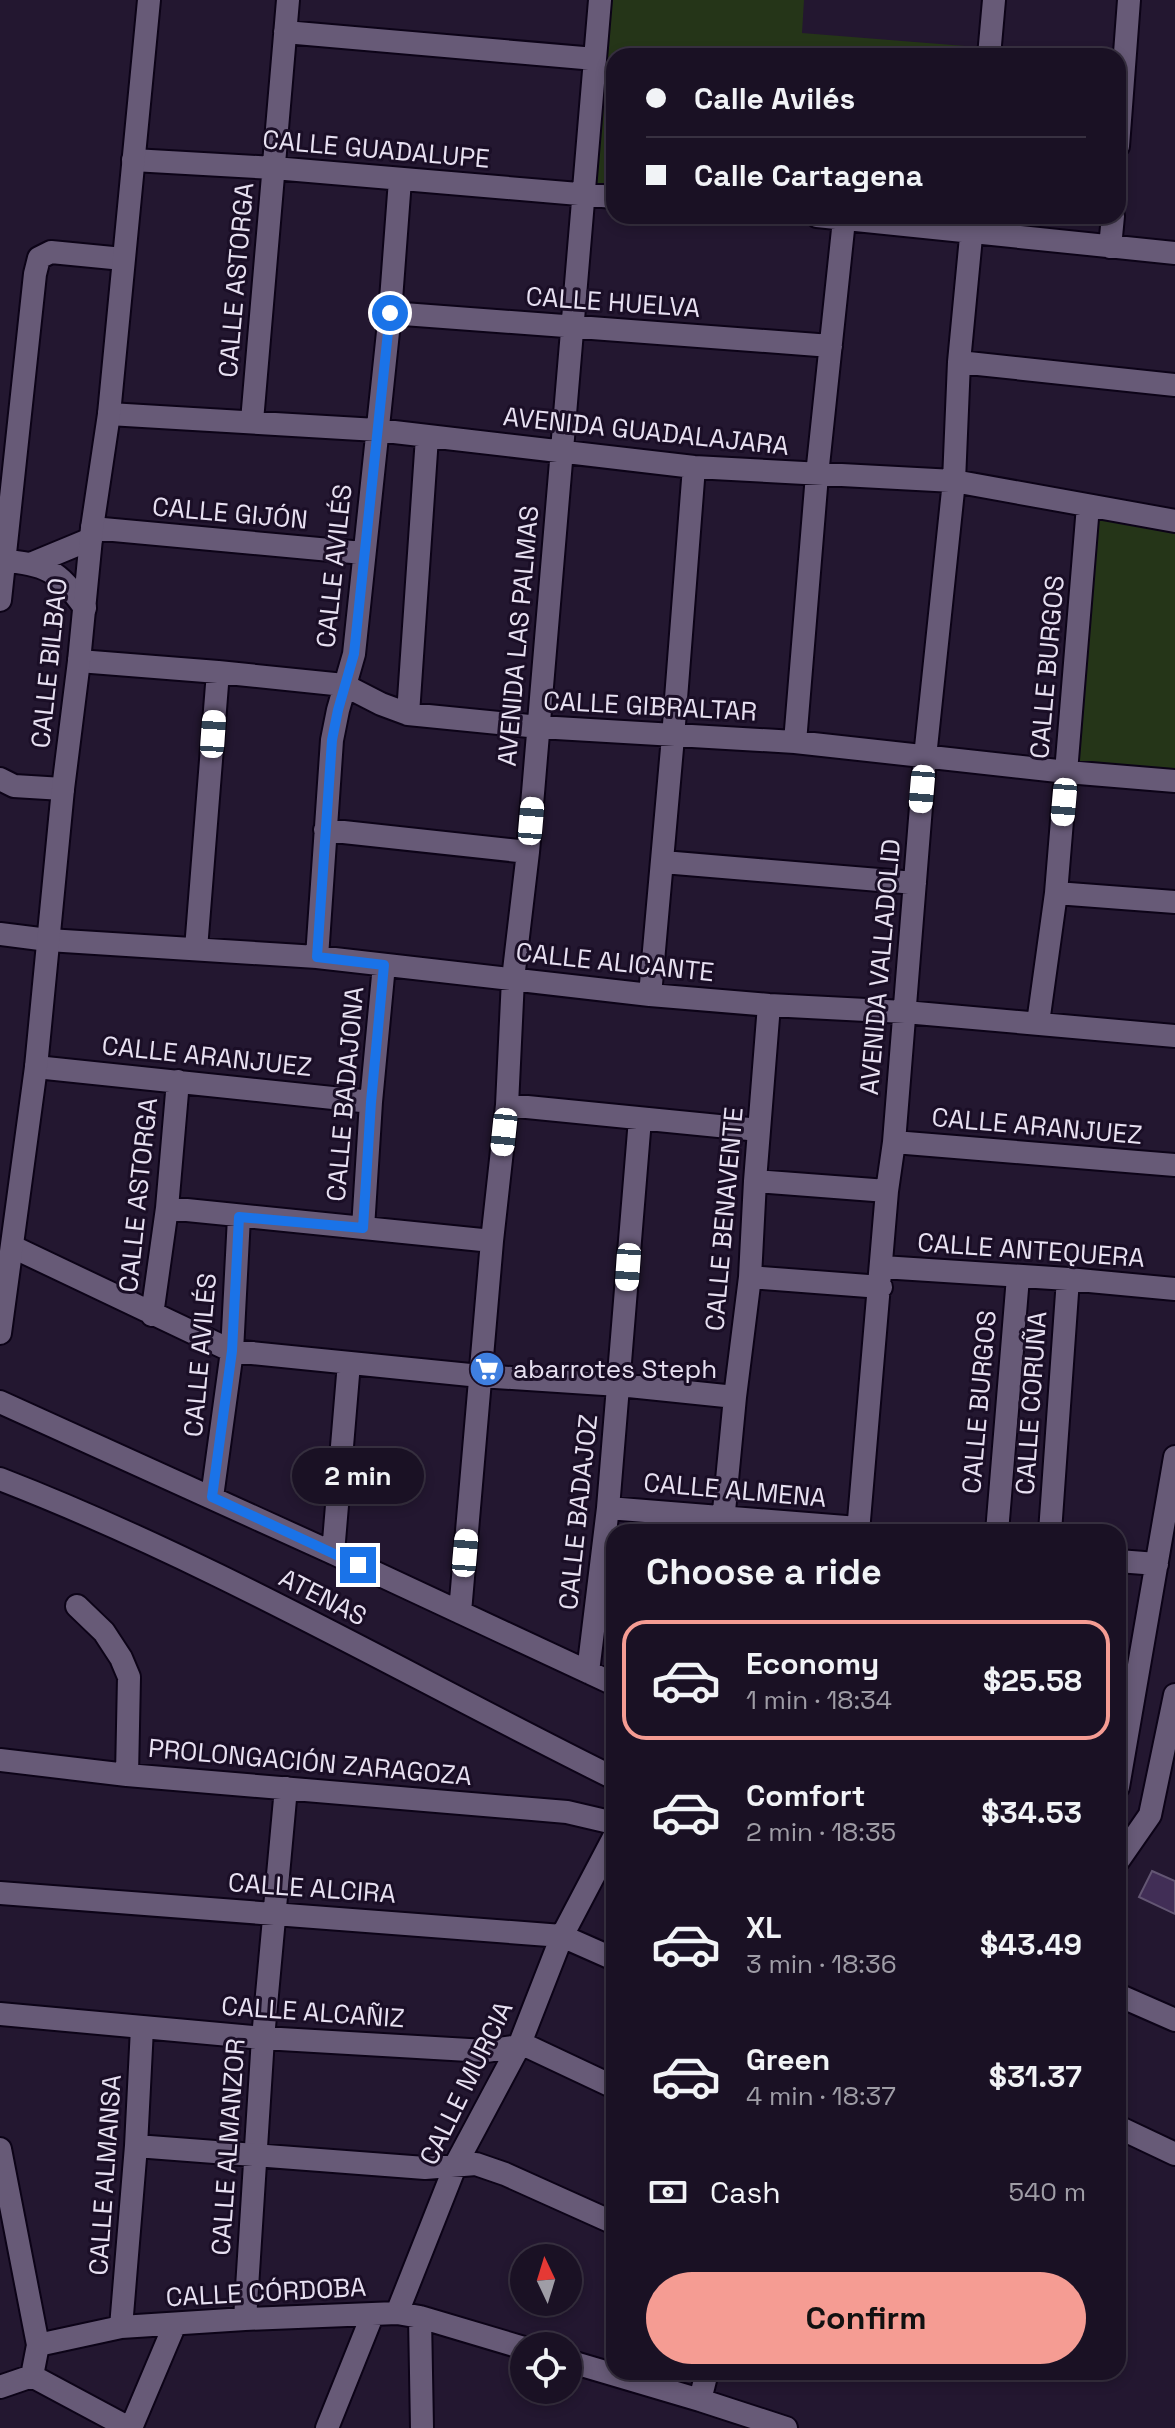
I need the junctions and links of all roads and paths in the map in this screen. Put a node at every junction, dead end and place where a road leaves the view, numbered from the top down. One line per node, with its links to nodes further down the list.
1 (149, 0): 10 (street, CALLE BILBAO)
2 (288, 0): 6 (street, CALLE ASTORGA)
3 (600, 0): 9 (street, AVENIDA LAS PALMAS)
4 (994, 0): 7 (street)
5 (1129, 0): 8 (street)
6 (285, 32): 9 (street); 11 (street, CALLE ASTORGA)
7 (990, 48)
8 (1125, 48)
9 (595, 59): 13 (street, AVENIDA LAS PALMAS)
10 (133, 160): 11 (street, CALLE GUADALUPE); 21 (street, CALLE BILBAO)
11 (274, 168): 12 (street, CALLE GUADALUPE); 28 (street, CALLE ASTORGA)
12 (400, 180): 13 (street, CALLE GUADALUPE); 22 (street, CALLE AVILÉS)
13 (585, 195): 14 (street, CALLE GUADALUPE); 23 (street, AVENIDA LAS PALMAS)
14 (606, 196)
15 (844, 224): 24 (street)
16 (946, 224): 18 (street)
17 (1112, 224): 19 (street)
18 (972, 225): 19 (street); 25 (street, AVENIDA VALLADOLID)
19 (1110, 247): 20 (street)
20 (1175, 253)
21 (123, 259): 27 (street, CALLE BILBAO); 39 (street)
22 (390, 313): 23 (street, CALLE HUELVA); 29 (street, CALLE AVILÉS)
23 (573, 328): 24 (street, CALLE HUELVA); 31 (street, AVENIDA LAS PALMAS)
24 (831, 346): 33 (street)
25 (959, 362): 26 (street); 34 (street, AVENIDA VALLADOLID)
26 (1175, 385)
27 (109, 414): 28 (street, AVENIDA GUADALAJARA); 37 (street, CALLE BILBAO)
28 (252, 421): 29 (street, AVENIDA GUADALAJARA)
29 (377, 430): 30 (street, AVENIDA GUADALAJARA); 38 (street, CALLE AVILÉS)
30 (427, 437): 31 (street, AVENIDA GUADALAJARA); 46 (street)
31 (562, 451): 32 (street, AVENIDA GUADALAJARA); 47 (street, AVENIDA LAS PALMAS)
32 (694, 467): 33 (street, AVENIDA GUADALAJARA); 48 (street)
33 (817, 475): 34 (street, AVENIDA GUADALAJARA); 49 (street)
34 (954, 481): 35 (street, AVENIDA GUADALAJARA); 50 (street, AVENIDA VALLADOLID)
35 (1088, 506): 36 (street, AVENIDA GUADALAJARA); 51 (street, CALLE BURGOS)
36 (1175, 521)
37 (92, 534): 38 (street, CALLE GIJÓN); 40 (street); 42 (street, CALLE BILBAO)
38 (363, 553): 45 (street, CALLE AVILÉS)
39 (2, 560): 40 (street); 41 (street)
40 (33, 563): 42 (street)
41 (0, 600)
42 (85, 608): 43 (street, CALLE BILBAO)
43 (79, 661): 44 (street, CALLE GIBRALTAR); 54 (street, CALLE BILBAO)
44 (218, 672): 45 (street, CALLE GIBRALTAR); 63 (street)
45 (344, 685): 46 (street, CALLE GIBRALTAR); 55 (street, CALLE AVILÉS)
46 (408, 714): 47 (street, CALLE GIBRALTAR)
47 (539, 727): 48 (street, CALLE GIBRALTAR); 56 (street, AVENIDA LAS PALMAS)
48 (673, 737): 49 (street, CALLE GIBRALTAR); 57 (street)
49 (795, 742): 50 (street, CALLE GIBRALTAR)
50 (925, 757): 51 (street, CALLE GIBRALTAR); 58 (street, AVENIDA VALLADOLID)
51 (1067, 772): 53 (street, CALLE GIBRALTAR); 59 (street, CALLE BURGOS)
52 (0, 779): 54 (street)
53 (1175, 781)
54 (63, 789): 62 (street, CALLE BILBAO)
55 (325, 830): 56 (street); 64 (street, CALLE AVILÉS)
56 (528, 852): 66 (street, AVENIDA LAS PALMAS)
57 (663, 862): 58 (street); 67 (street)
58 (915, 883): 69 (street, AVENIDA VALLADOLID)
59 (1056, 893): 60 (street); 70 (street, CALLE BURGOS)
60 (1175, 902)
61 (0, 934): 62 (street, CALLE ALICANTE)
62 (48, 940): 63 (street, CALLE ALICANTE); 72 (street, CALLE BILBAO)
63 (196, 949): 64 (street, CALLE ALICANTE)
64 (317, 957): 65 (street, CALLE ALICANTE)
65 (384, 965): 66 (street, CALLE ALICANTE); 74 (street, CALLE BADAJONA)
66 (513, 979): 67 (street, CALLE ALICANTE); 75 (street, AVENIDA LAS PALMAS)
67 (650, 995): 68 (street, CALLE ALICANTE)
68 (769, 1005): 69 (street, CALLE ALICANTE); 77 (street, CALLE BENAVENTE)
69 (905, 1012): 70 (street, CALLE ALICANTE); 78 (street, AVENIDA VALLADOLID)
70 (1038, 1023): 71 (street, CALLE ALICANTE)
71 (1175, 1036)
72 (36, 1067): 73 (street, CALLE ARANJUEZ); 86 (street, CALLE BILBAO)
73 (178, 1081): 74 (street, CALLE ARANJUEZ); 82 (street, CALLE ASTORGA)
74 (371, 1102): 84 (street, CALLE BADAJONA)
75 (507, 1105): 76 (street); 85 (street, AVENIDA LAS PALMAS)
76 (640, 1119): 77 (street); 97 (street, CALLE BADAJOZ)
77 (759, 1130): 80 (street, CALLE BENAVENTE)
78 (894, 1142): 79 (street, CALLE ARANJUEZ); 81 (street, AVENIDA VALLADOLID)
79 (1175, 1165)
80 (755, 1181): 81 (street); 87 (street, CALLE BENAVENTE)
81 (887, 1191): 88 (street, AVENIDA VALLADOLID)
82 (167, 1208): 83 (street); 92 (street, CALLE ASTORGA)
83 (239, 1217): 84 (street); 94 (street, CALLE AVILÉS)
84 (363, 1228): 85 (street)
85 (492, 1241): 96 (street, AVENIDA LAS PALMAS)
86 (13, 1247): 92 (street); 93 (street, CALLE BILBAO)
87 (750, 1277): 88 (street, CALLE ANTEQUERA); 98 (street, CALLE BENAVENTE)
88 (881, 1277): 89 (street, CALLE ANTEQUERA); 108 (street, AVENIDA VALLADOLID)
89 (1018, 1277): 90 (street, CALLE ANTEQUERA); 109 (street, CALLE BURGOS)
90 (1068, 1279): 91 (street, CALLE ANTEQUERA); 110 (street, CALLE CORUÑA)
91 (1175, 1289)
92 (152, 1315): 94 (street)
93 (0, 1333)
94 (232, 1351): 95 (street); 103 (street, CALLE AVILÉS)
95 (349, 1363): 96 (street); 111 (street)
96 (480, 1376): 97 (street); 115 (street, AVENIDA LAS PALMAS)
97 (619, 1385): 98 (street); 104 (street, CALLE BADAJOZ)
98 (735, 1397): 107 (street, CALLE BENAVENTE)
99 (0, 1402): 103 (street)
100 (1175, 1457): 102 (street)
101 (0, 1479): 122 (street, ATENAS)
102 (1173, 1481): 113 (street)
103 (212, 1497): 111 (street)
104 (608, 1508): 106 (street, CALLE BADAJOZ); 107 (street, CALLE ALMENA)
105 (606, 1524): 116 (street, CALLE BADAJOZ)
106 (606, 1524)
107 (723, 1524)
108 (859, 1524)
109 (998, 1524)
110 (1051, 1524)
111 (333, 1553): 115 (street)
112 (1126, 1562): 113 (street)
113 (1157, 1564): 118 (street)
114 (77, 1606): 123 (street)
115 (460, 1612): 116 (street)
116 (588, 1672): 117 (street)
117 (606, 1680)
118 (1128, 1684): 120 (street)
119 (1175, 1695): 126 (street)
120 (1126, 1705)
121 (0, 1760): 123 (street, PROLONGACIÓN ZARAGOZA)
122 (606, 1774)
123 (127, 1775): 124 (street, PROLONGACIÓN ZARAGOZA)
124 (286, 1788): 125 (street, PROLONGACIÓN ZARAGOZA); 129 (street, CALLE ALMANZOR)
125 (606, 1821)
126 (1126, 1850)
127 (606, 1852): 130 (street, CALLE MURCIA)
128 (0, 1893): 129 (street, CALLE ALCIRA)
129 (275, 1913): 130 (street, CALLE ALCIRA); 136 (street, CALLE ALMANZOR)
130 (562, 1936): 131 (street, CALLE ALCIRA); 137 (street, CALLE MURCIA)
131 (606, 1955)
132 (1126, 1999): 134 (street)
133 (0, 2014): 135 (street, CALLE ALCAÑIZ)
134 (1175, 2020)
135 (142, 2028): 136 (street, CALLE ALCAÑIZ); 140 (street, CALLE ALMANSA)
136 (263, 2038): 137 (street, CALLE ALCAÑIZ); 143 (street, CALLE ALMANZOR)
137 (519, 2046): 138 (street, CALLE ALCAÑIZ); 144 (street, CALLE MURCIA)
138 (606, 2083)
139 (1126, 2131): 142 (street)
140 (136, 2146): 143 (street); 151 (street, CALLE ALMANSA)
141 (0, 2149): 153 (street)
142 (1175, 2154)
143 (257, 2156): 144 (street); 149 (street, CALLE ALMANZOR)
144 (456, 2164): 145 (street); 146 (street, CALLE MURCIA)
145 (606, 2219)
146 (397, 2313): 147 (street, CALLE CÓRDOBA); 148 (street, CALLE CÓRDOBA)
147 (372, 2316): 149 (street, CALLE CÓRDOBA); 163 (street)
148 (420, 2317): 152 (street, CALLE CÓRDOBA); 164 (street)
149 (245, 2319): 150 (street, CALLE CÓRDOBA)
150 (175, 2324): 151 (street, CALLE CÓRDOBA); 162 (street)
151 (121, 2327): 153 (street, CALLE CÓRDOBA)
152 (510, 2344)
153 (38, 2345): 156 (street)
154 (582, 2365): 155 (street)
155 (606, 2372)
156 (32, 2376): 159 (street); 162 (street)
157 (632, 2380): 160 (street)
158 (705, 2380): 160 (street)
159 (0, 2387)
160 (700, 2400): 161 (street)
161 (779, 2427)
162 (130, 2428)
163 (327, 2428)
164 (422, 2428)

